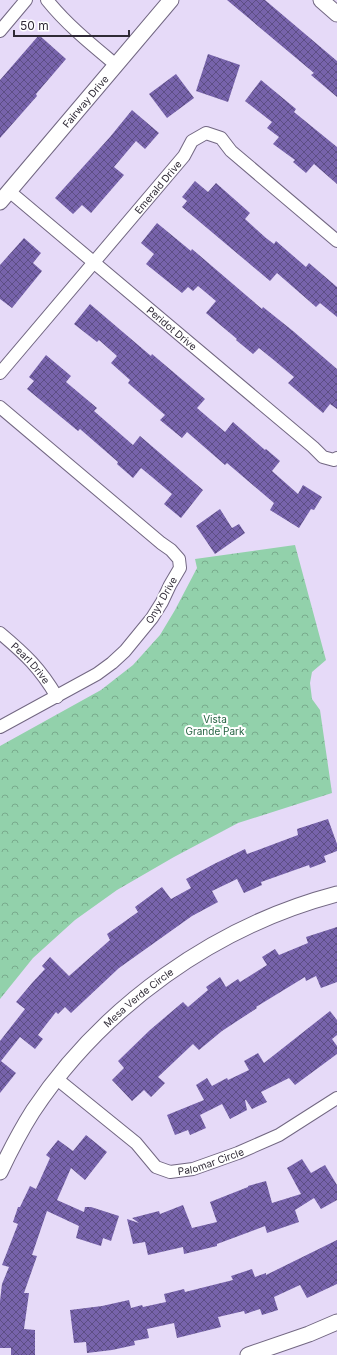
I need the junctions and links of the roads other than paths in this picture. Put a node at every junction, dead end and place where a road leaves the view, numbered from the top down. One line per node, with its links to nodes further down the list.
1 (26, 0): 6 (street)
2 (47, 0): 7 (street)
3 (171, 0): 7 (street, Fairway Drive)
4 (321, 0): 5 (street)
5 (337, 14)
6 (0, 31)
7 (116, 65): 8 (street, Fairway Drive)
8 (5, 196): 10 (street, Peridot Drive)
9 (337, 241): 10 (street, Emerald Drive)
10 (94, 262): 11 (street, Emerald Drive); 13 (street, Peridot Drive)
11 (0, 373)
12 (0, 407): 15 (street, Onyx Drive)
13 (337, 458)
14 (0, 633): 15 (street, Pearl Drive)
15 (57, 697): 16 (street, Onyx Drive)
16 (0, 728)
17 (337, 894): 18 (street, Mesa Verde Circle)
18 (57, 1079): 19 (street, Palomar Circle); 20 (street, Mesa Verde Circle)
19 (337, 1098)
20 (0, 1172)
21 (337, 1322): 22 (street)
22 (248, 1355)

